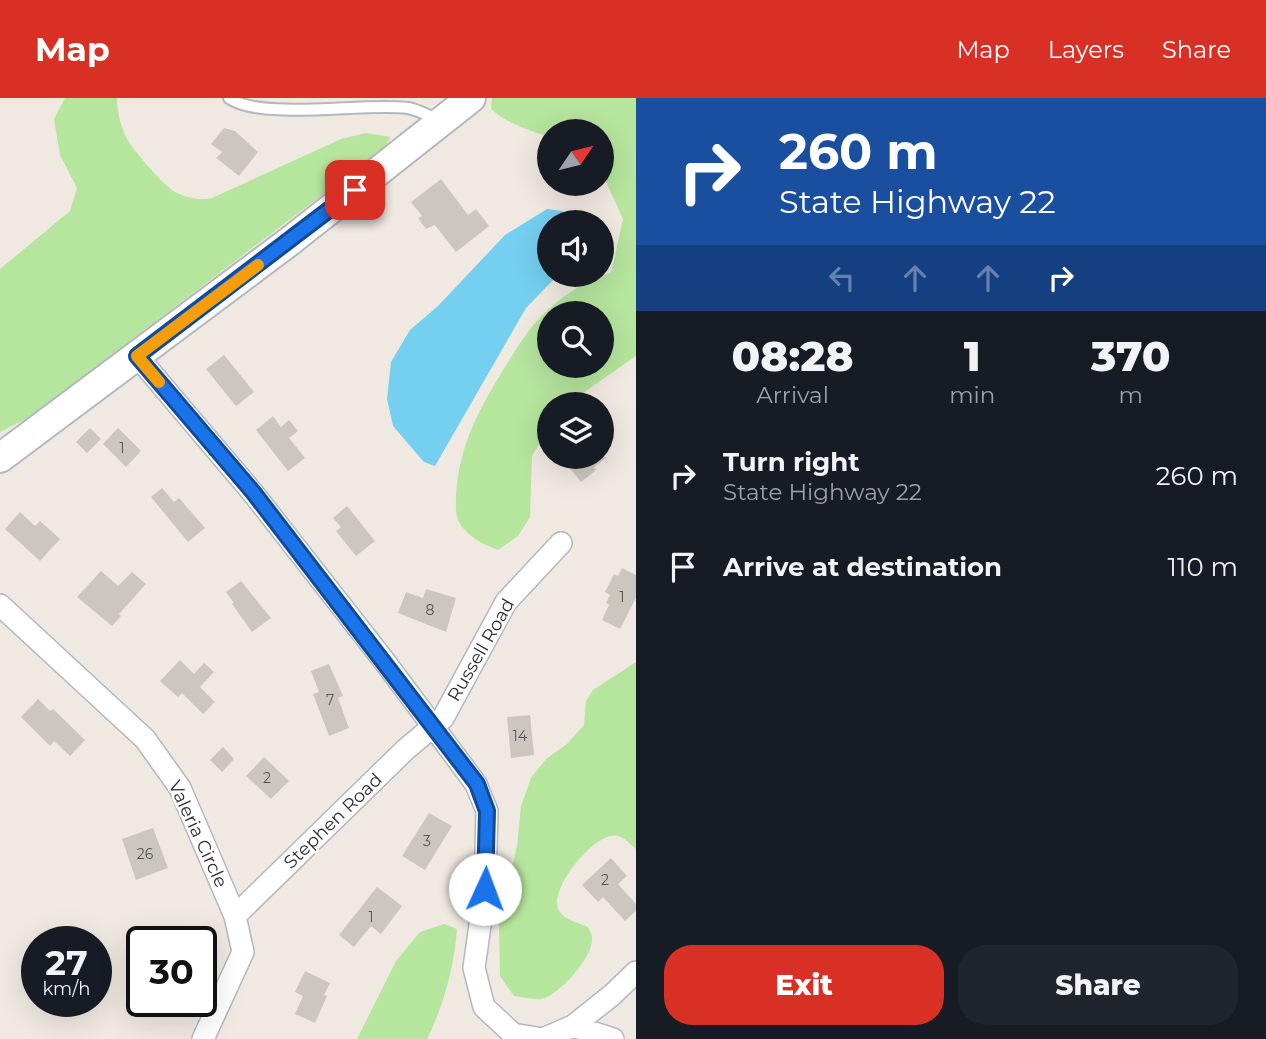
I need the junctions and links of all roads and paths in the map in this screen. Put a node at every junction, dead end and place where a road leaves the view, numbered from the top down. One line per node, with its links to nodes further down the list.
1 (229, 98): 3 (lane)
2 (471, 98): 3 (main road)
3 (442, 121): 4 (main road)
4 (137, 356): 5 (main road); 8 (street)
5 (0, 458)
6 (561, 543): 8 (street, Russell Road)
7 (0, 605): 9 (street, Valeria Circle)
8 (431, 726): 9 (street, Stephen Road); 11 (street)
9 (235, 916): 12 (street, Valeria Circle)
10 (636, 972): 11 (street)
11 (573, 1026): 13 (street)
12 (203, 1039)
13 (613, 1039)

